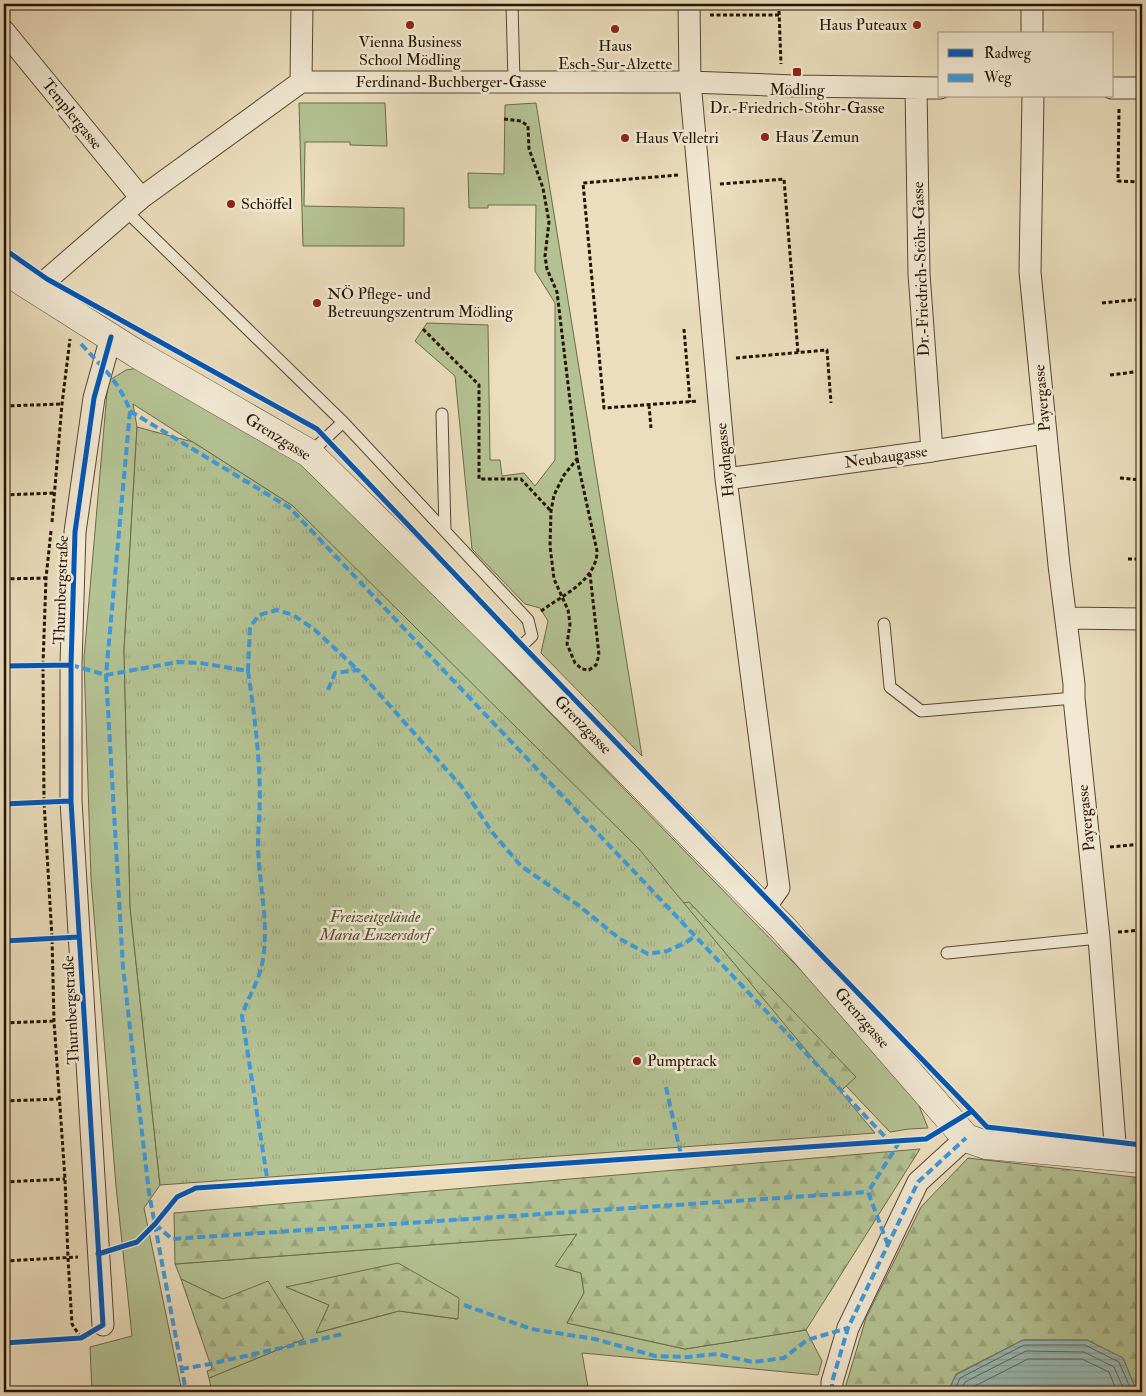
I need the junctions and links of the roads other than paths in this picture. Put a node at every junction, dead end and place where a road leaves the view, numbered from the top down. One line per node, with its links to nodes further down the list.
1 (302, 4): 7 (street)
2 (512, 4): 8 (lane)
3 (1032, 4): 6 (street)
4 (689, 9): 9 (street, Haydngasse)
5 (4, 31): 15 (street, Templergasse)
6 (1032, 32)
7 (301, 82): 8 (street, Ferdinand-Buchberger-Gasse); 15 (street)
8 (514, 82): 9 (street, Ferdinand-Buchberger-Gasse)
9 (690, 82): 10 (street, Ferdinand-Buchberger-Gasse); 24 (street, Haydngasse)
10 (916, 88): 11 (street, Ferdinand-Buchberger-Gasse); 22 (street, Dr.-Friedrich-Stöhr-Gasse)
11 (938, 88)
12 (1116, 88): 13 (street)
13 (1142, 88)
14 (1033, 98): 21 (street, Payergasse)
15 (133, 204): 17 (street); 20 (lane)
16 (4, 270): 17 (street, Grenzgasse)
17 (35, 290): 18 (street, Grenzgasse)
18 (111, 337): 23 (street, Grenzgasse); 36 (street, Thurnbergstraße)
19 (442, 414): 25 (lane)
20 (343, 422): 23 (lane); 25 (lane)
21 (1045, 433): 22 (street, Neubaugasse); 26 (street, Payergasse)
22 (932, 451): 24 (street, Neubaugasse)
23 (309, 454): 29 (street, Grenzgasse)
24 (726, 479): 31 (street, Haydngasse)
25 (445, 531): 29 (lane)
26 (1066, 618): 27 (street); 30 (street, Payergasse)
27 (1142, 619)
28 (884, 624): 30 (lane)
29 (513, 654): 31 (street, Grenzgasse)
30 (1074, 698): 32 (street, Payergasse)
31 (764, 909): 34 (street, Grenzgasse)
32 (1099, 938): 33 (lane); 35 (street, Payergasse)
33 (947, 953)
34 (966, 1138): 35 (street); 37 (street)
35 (1129, 1157)
36 (102, 1325)
37 (832, 1392)

